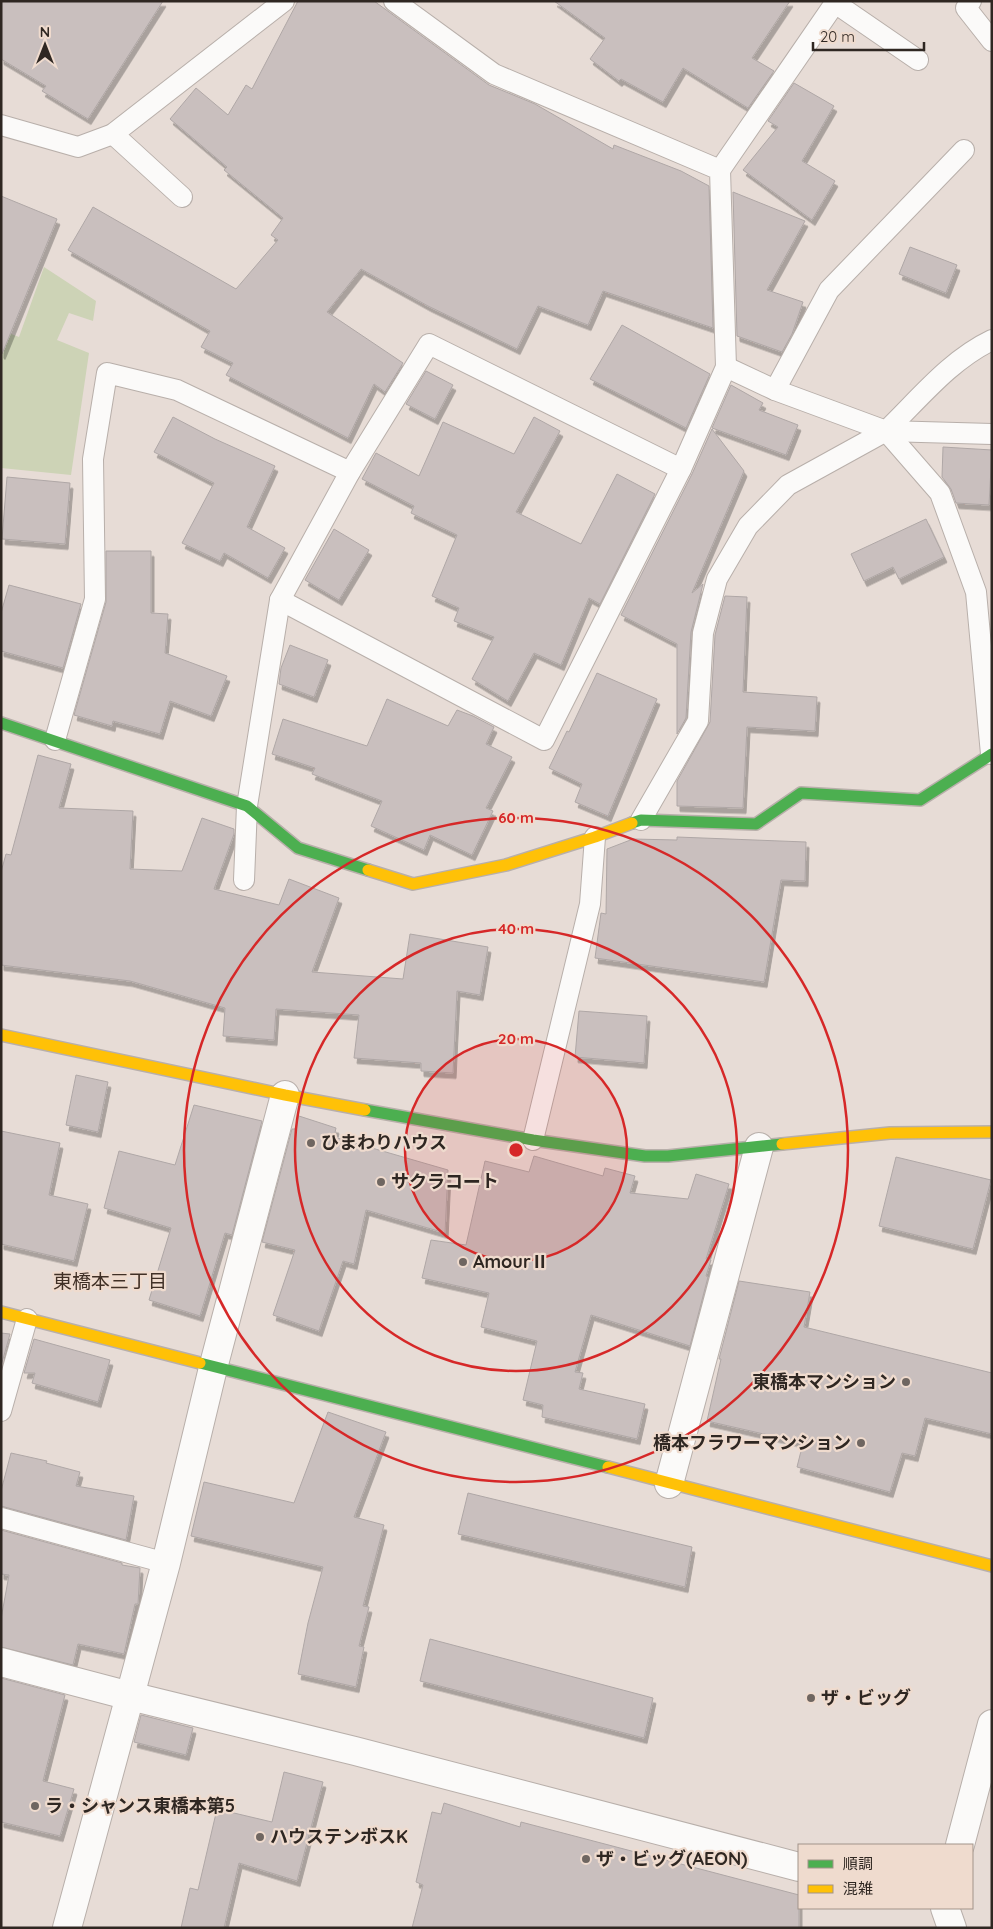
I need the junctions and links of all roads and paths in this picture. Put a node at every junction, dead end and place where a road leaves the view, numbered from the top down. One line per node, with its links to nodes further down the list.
1 (284, 1): 7 (lane)
2 (394, 1): 9 (lane)
3 (971, 1): 4 (lane)
4 (992, 41)
5 (918, 60): 9 (lane)
6 (1, 125): 7 (lane)
7 (113, 134): 10 (lane)
8 (964, 150): 13 (lane)
9 (720, 170): 12 (lane)
10 (182, 197)
11 (992, 340): 14 (lane)
12 (726, 367): 13 (lane); 16 (lane)
13 (775, 390): 14 (lane)
14 (886, 431): 15 (lane); 21 (lane); 23 (lane)
15 (992, 434)
16 (682, 469): 17 (lane); 18 (lane)
17 (350, 472): 18 (lane); 20 (lane)
18 (280, 600): 22 (lane)
19 (1, 723): 20 (street)
20 (55, 740): 22 (street)
21 (991, 754): 23 (street)
22 (247, 806): 24 (street); 25 (lane)
23 (641, 820): 24 (street)
24 (595, 837): 29 (lane)
25 (244, 880)
26 (1, 1035): 27 (street)
27 (285, 1095): 29 (street); 33 (street)
28 (992, 1132): 30 (street)
29 (533, 1140): 30 (street)
30 (759, 1148): 35 (street)
31 (1, 1312): 32 (street)
32 (27, 1319): 33 (street); 34 (lane)
33 (213, 1368): 35 (street); 37 (street)
34 (1, 1411)
35 (669, 1484): 38 (street)
36 (1, 1518): 37 (lane)
37 (166, 1563): 40 (street)
38 (992, 1566)
39 (1, 1662): 40 (street)
40 (130, 1696): 43 (street); 45 (street)
41 (992, 1724): 42 (street)
42 (960, 1844)
43 (798, 1867)
44 (945, 1909): 46 (street)
45 (67, 1928)
46 (952, 1928)

